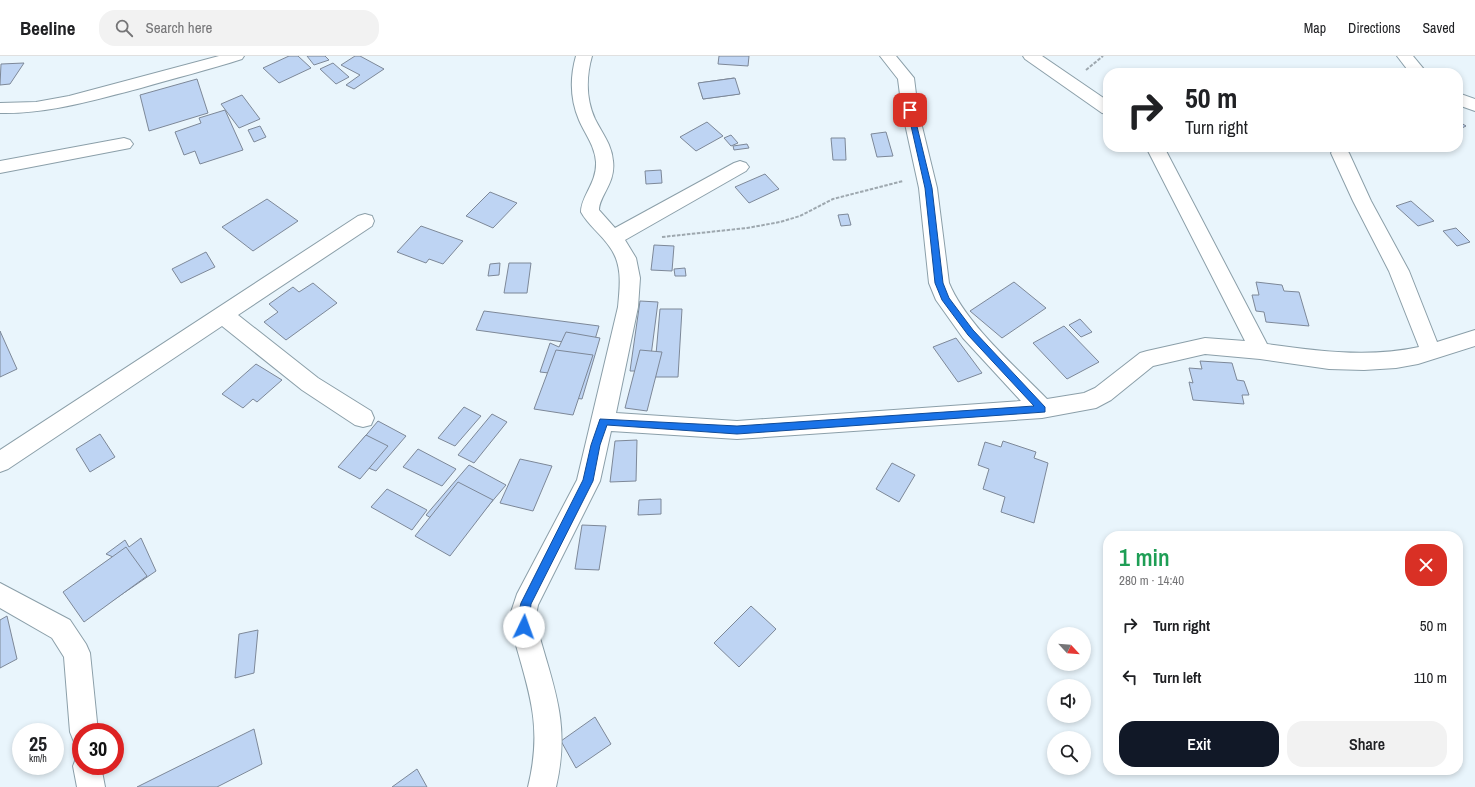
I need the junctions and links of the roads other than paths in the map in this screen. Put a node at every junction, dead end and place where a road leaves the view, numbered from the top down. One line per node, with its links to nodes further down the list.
1 (236, 56): 10 (street)
2 (584, 56): 17 (street)
3 (888, 56): 22 (street)
4 (1031, 56): 8 (street)
5 (1405, 56): 6 (street)
6 (1415, 68)
7 (1463, 100): 9 (street)
8 (1103, 106)
9 (1475, 106)
10 (0, 108)
11 (124, 144): 14 (street)
12 (1158, 152): 20 (street)
13 (1340, 153): 21 (street)
14 (0, 167)
15 (740, 167): 17 (street)
16 (365, 221): 18 (street)
17 (614, 240): 24 (street)
18 (224, 315): 23 (street); 25 (street)
19 (1475, 338): 21 (street)
20 (1260, 351): 21 (street); 22 (street)
21 (1431, 352)
22 (1042, 409): 24 (street)
23 (363, 418)
24 (603, 421): 30 (street)
25 (0, 462)
26 (0, 595): 27 (street)
27 (83, 723)
28 (89, 775): 29 (street)
29 (91, 787)
30 (542, 787)

